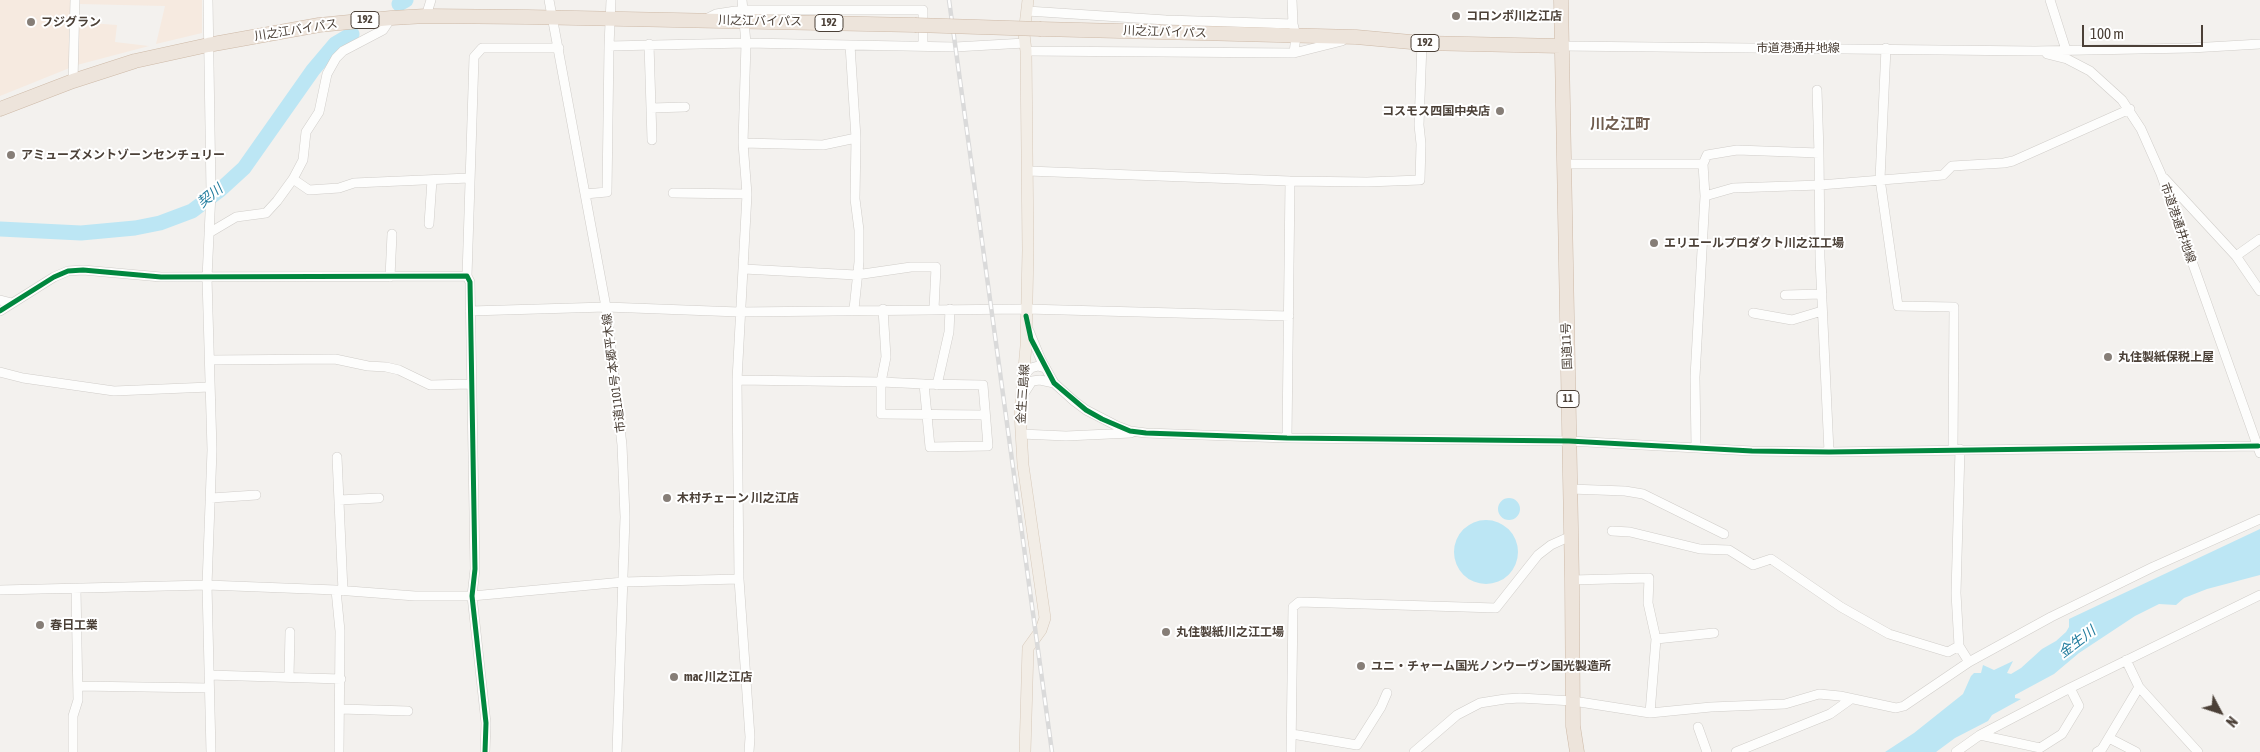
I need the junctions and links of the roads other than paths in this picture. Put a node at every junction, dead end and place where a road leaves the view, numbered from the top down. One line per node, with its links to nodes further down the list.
1 (75, 0): 35 (street)
2 (208, 0): 24 (street)
3 (431, 0): 14 (street)
4 (549, 0): 16 (street, 市道1101号 本郷平木線)
5 (611, 0): 17 (street)
6 (742, 0): 13 (street)
7 (881, 0): 12 (street)
8 (1292, 0): 18 (street)
9 (1561, 0): 28 (highway, 国道11号 / 11)
10 (2050, 0): 32 (street)
11 (1027, 5): 18 (street); 29 (main road, 金生三島線)
12 (881, 10): 13 (street); 27 (street)
13 (742, 15): 17 (highway, 川之江バイパス / 192); 18 (highway, 川之江バイパス / 192, bridge); 20 (street)
14 (426, 16): 15 (highway, 川之江バイパス / 192); 16 (highway, 川之江バイパス / 192)
15 (391, 18): 24 (highway, 川之江バイパス / 192); 50 (street)
16 (552, 18): 17 (highway, 川之江バイパス / 192); 30 (street, 市道1101号 本郷平木線)
17 (610, 19): 26 (street)
18 (1294, 30): 19 (highway, 川之江バイパス / 192); 34 (street)
19 (1356, 37): 21 (highway, 川之江バイパス / 192); 34 (street)
20 (746, 43): 22 (street); 25 (street); 43 (street)
21 (1422, 43): 28 (highway, 川之江バイパス / 192); 53 (street)
22 (649, 44): 26 (street); 38 (street)
23 (2260, 44): 32 (street, 市道港通井地線)
24 (208, 45): 35 (highway, 川之江バイパス / 192); 60 (street)
25 (850, 45): 27 (street); 41 (street)
26 (609, 46): 56 (street)
27 (923, 46): 29 (street)
28 (1561, 46): 31 (street, 市道港通井地線); 45 (highway, 国道11号 / 11)
29 (1025, 47): 34 (street); 47 (main road, 金生三島線)
30 (559, 48): 49 (street); 56 (street, 市道1101号 本郷平木線)
31 (1886, 48): 33 (street, 市道港通井地線); 51 (street)
32 (2066, 50): 33 (street, 市道港通井地線)
33 (2035, 51): 40 (street, 市道港通井地線)
34 (1294, 53)
35 (73, 81): 39 (highway, 川之江バイパス / 192)
36 (1818, 90): 44 (street)
37 (685, 107): 38 (street)
38 (652, 108): 42 (street)
39 (0, 109)
40 (2130, 109): 48 (street, 市道港通井地線); 51 (street)
41 (856, 138): 43 (street); 65 (street)
42 (652, 140)
43 (743, 143): 57 (street)
44 (1819, 153): 46 (street); 54 (street)
45 (1564, 164): 46 (street); 103 (highway, 国道11号 / 11)
46 (1703, 164): 58 (street)
47 (1028, 171): 53 (street); 83 (main road, 金生三島線)
48 (2161, 174): 63 (street); 106 (street, 市道港通井地線)
49 (469, 178): 52 (street); 66 (street)
50 (293, 179): 52 (street); 60 (street)
51 (1880, 179): 54 (street); 105 (street)
52 (432, 180): 59 (street)
53 (1290, 181): 85 (street)
54 (1820, 186): 58 (street); 70 (street)
55 (673, 193): 57 (street)
56 (585, 194): 74 (street, 市道1101号 本郷平木線)
57 (747, 194): 64 (street)
58 (1705, 196): 104 (street)
59 (429, 224)
60 (209, 234): 68 (street)
61 (392, 234): 67 (street)
62 (2260, 239): 63 (street)
63 (2236, 256): 69 (street)
64 (744, 270): 65 (street); 82 (street)
65 (856, 275): 76 (street); 78 (street)
66 (467, 276): 67 (street); 80 (street)
67 (390, 277): 68 (street)
68 (207, 278): 73 (street); 86 (street)
69 (2260, 291)
70 (1822, 294): 71 (street); 81 (street)
71 (1785, 296)
72 (0, 300): 73 (street)
73 (12, 302): 79 (street)
74 (606, 307): 80 (street); 82 (street); 120 (street, 市道1101号 本郷平木線)
75 (883, 309): 76 (street); 78 (street); 91 (street)
76 (934, 309): 77 (street)
77 (950, 309): 83 (street); 95 (street)
78 (854, 310): 82 (street)
79 (0, 311)
80 (470, 311): 93 (street)
81 (1822, 311): 84 (street); 107 (street)
82 (739, 312): 90 (street)
83 (1026, 312): 85 (street); 87 (street); 89 (main road, 金生三島線)
84 (1754, 312)
85 (1289, 316): 102 (street)
86 (210, 360): 93 (street); 96 (street)
87 (1045, 368): 89 (street); 92 (street)
88 (0, 372): 96 (street)
89 (1025, 374): 97 (main road, 金生三島線)
90 (737, 380): 91 (street); 118 (street)
91 (881, 382): 94 (street); 98 (street)
92 (1054, 383): 97 (street); 100 (street)
93 (471, 384): 126 (street)
94 (924, 384): 95 (street); 98 (street)
95 (937, 384): 99 (street)
96 (210, 387): 111 (street)
97 (1021, 399): 101 (main road, 金生三島線)
98 (927, 414): 99 (street); 99 (street)
99 (985, 415)
100 (1146, 433): 101 (street); 102 (street)
101 (1021, 434): 157 (main road, 金生三島線)
102 (1287, 438): 103 (street)
103 (1569, 441): 104 (street); 109 (highway, 国道11号 / 11)
104 (1696, 447): 107 (street)
105 (1956, 449): 106 (street); 107 (street); 130 (street)
106 (2259, 450)
107 (1829, 452)
108 (338, 457): 113 (street)
109 (1570, 489): 116 (street); 117 (highway, 国道11号 / 11)
110 (256, 495): 111 (street)
111 (210, 498): 121 (street)
112 (379, 498): 113 (street)
113 (339, 500): 124 (street)
114 (2260, 519): 132 (street)
115 (1612, 531): 130 (street)
116 (1724, 534)
117 (1571, 536): 119 (highway, 国道11号 / 11); 147 (street)
118 (739, 579): 120 (street); 156 (street)
119 (1572, 580): 129 (street); 142 (highway, 国道11号 / 11)
120 (623, 582): 126 (street); 155 (street, 市道1101号 本郷平木線)
121 (207, 585): 122 (street); 124 (street); 133 (street)
122 (76, 589): 123 (street); 136 (street)
123 (0, 590)
124 (340, 590): 126 (street); 135 (street)
125 (2260, 595): 131 (street)
126 (472, 596): 154 (street)
127 (290, 632): 134 (street)
128 (1714, 633): 129 (street)
129 (1656, 638): 145 (street)
130 (1959, 646): 132 (street)
131 (2126, 660): 137 (street); 139 (street)
132 (1969, 662): 141 (street)
133 (209, 675): 134 (street); 138 (street)
134 (289, 677): 135 (street)
135 (341, 679): 143 (street)
136 (78, 686): 138 (street); 151 (street)
137 (2139, 687): 149 (street); 166 (street)
138 (209, 688): 152 (street)
139 (2070, 688): 148 (street); 148 (street)
140 (1387, 693): 150 (street)
141 (1851, 700): 145 (street); 162 (street)
142 (1572, 701): 145 (street); 159 (street); 160 (highway, 国道11号 / 11)
143 (340, 709): 144 (street); 153 (street)
144 (408, 711)
145 (1650, 713)
146 (1698, 727): 161 (street)
147 (1292, 734): 150 (street); 158 (street)
148 (1980, 735): 163 (street)
149 (2109, 738): 164 (street); 165 (street)
150 (1359, 748)
151 (73, 752)
152 (211, 752)
153 (339, 752)
154 (485, 752)
155 (617, 752)
156 (750, 752)
157 (1025, 752)
158 (1291, 752)
159 (1414, 752)
160 (1577, 752)
161 (1707, 752)
162 (1738, 752)
163 (1956, 752)
164 (2098, 752)
165 (2136, 752)
166 (2198, 752)

